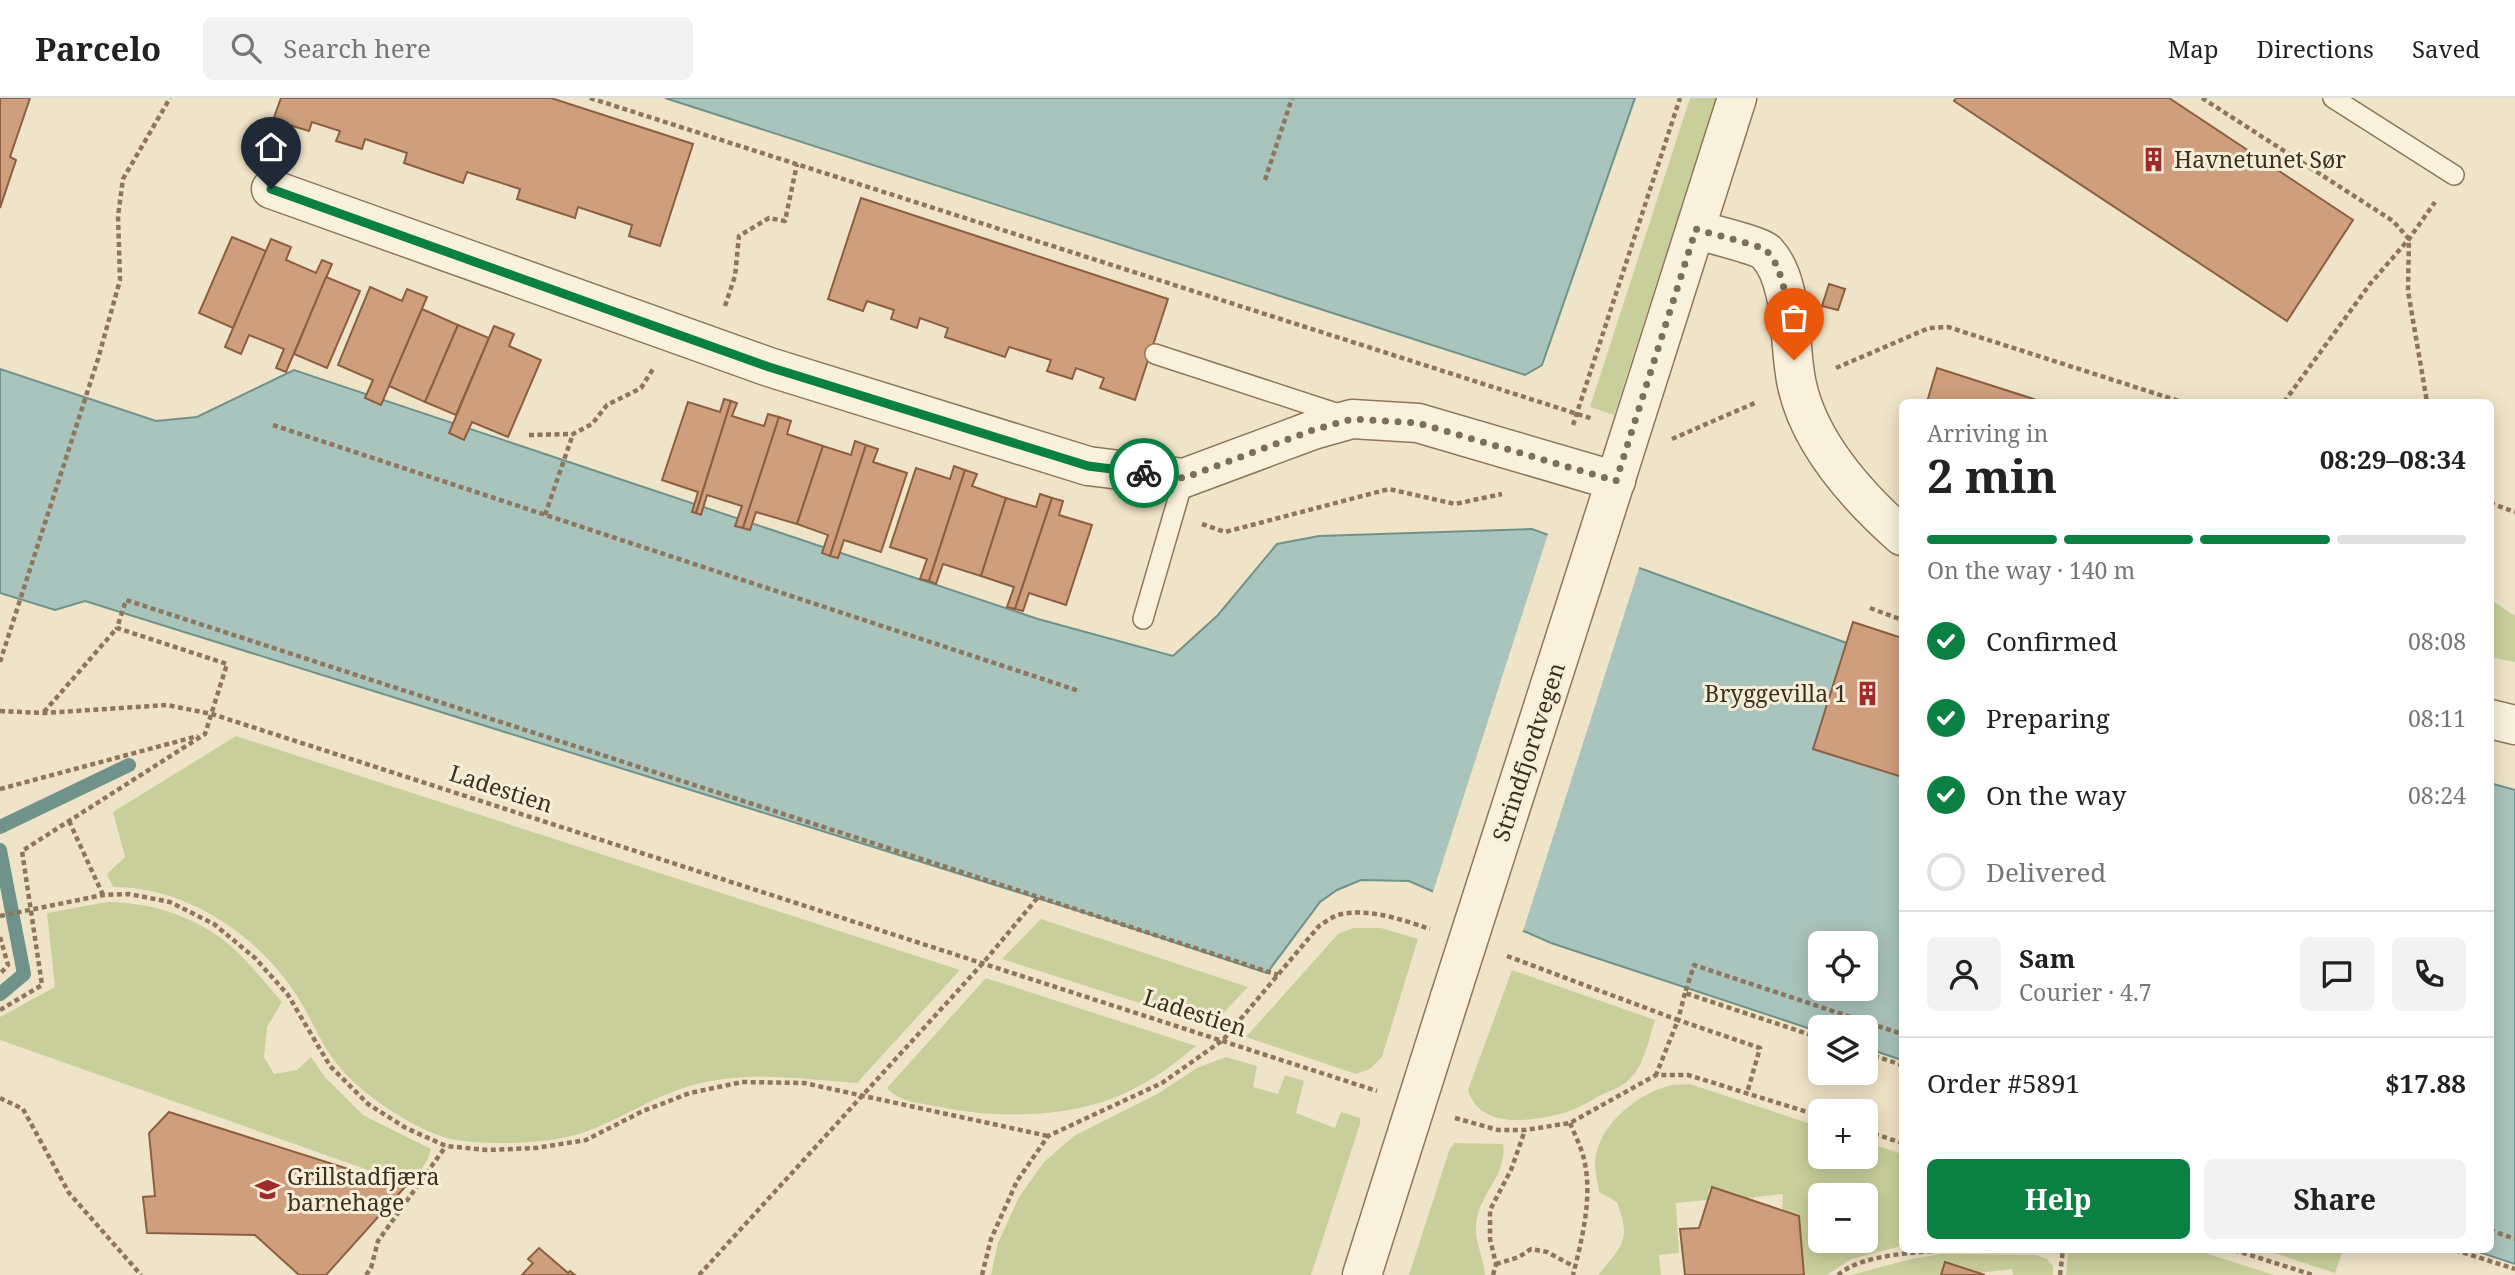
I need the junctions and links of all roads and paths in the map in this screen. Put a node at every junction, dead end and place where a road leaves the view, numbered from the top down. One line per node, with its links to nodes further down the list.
1 (170, 98): 39 (path)
2 (590, 98): 8 (path)
3 (1292, 98): 10 (path)
4 (1680, 98): 21 (path)
5 (1737, 98): 12 (street, Strindfjordvegen)
6 (2202, 98): 13 (path)
7 (2333, 98): 9 (lane)
8 (797, 164): 14 (path); 21 (path)
9 (2454, 174): 13 (path)
10 (1265, 180)
11 (271, 189): 15 (street)
12 (1696, 229): 17 (street); 28 (street, Strindfjordvegen)
13 (2409, 239): 19 (path); 20 (path)
14 (724, 307)
15 (675, 334): 25 (path); 30 (street)
16 (1155, 354): 22 (lane)
17 (1797, 385): 18 (path); 27 (path); 34 (street)
18 (2173, 399)
19 (2286, 399)
20 (2426, 399)
21 (1577, 414): 24 (path)
22 (1352, 419): 28 (street); 30 (street)
23 (273, 425): 33 (path)
24 (1571, 433)
25 (573, 434): 26 (path); 33 (path)
26 (529, 435)
27 (1668, 440)
28 (1616, 481): 94 (street, Strindfjordvegen, bridge)
29 (1505, 493): 30 (path)
30 (1179, 496): 36 (lane)
31 (2494, 504): 32 (path)
32 (2515, 512)
33 (545, 515): 40 (path)
34 (1899, 533)
35 (1870, 608): 37 (path)
36 (1143, 619)
37 (1899, 619)
38 (117, 628): 42 (path); 43 (path); 50 (path)
39 (0, 662)
40 (1079, 691)
41 (0, 711): 42 (path, Ladestien)
42 (44, 713): 43 (path, Ladestien)
43 (212, 714): 46 (path); 56 (path, Ladestien)
44 (2494, 720): 45 (street)
45 (2515, 725)
46 (205, 734): 47 (path); 48 (path)
47 (0, 789)
48 (69, 821): 49 (path); 51 (path)
49 (103, 895): 51 (path); 79 (path)
50 (1039, 896): 56 (path); 58 (path)
51 (31, 908): 52 (path); 60 (path)
52 (3, 916)
53 (1410, 922): 58 (path)
54 (0, 937): 57 (path)
55 (1520, 961): 61 (path)
56 (982, 963): 64 (path, Ladestien); 70 (path)
57 (0, 974)
58 (1278, 975): 64 (path)
59 (1685, 993): 61 (path); 62 (path); 63 (path)
60 (0, 1010)
61 (1678, 1020): 67 (path); 69 (path)
62 (1899, 1033)
63 (1808, 1034)
64 (1223, 1040): 68 (path, Ladestien); 77 (path)
65 (1878, 1057): 66 (path)
66 (1899, 1064)
67 (1656, 1074): 69 (path); 74 (path)
68 (1381, 1092)
69 (1747, 1093): 72 (path)
70 (862, 1095): 77 (path); 79 (path); 92 (path)
71 (0, 1098): 90 (path)
72 (1808, 1112)
73 (1449, 1116): 75 (path)
74 (1570, 1123): 75 (path); 87 (path)
75 (1525, 1130): 86 (path)
76 (1878, 1135): 78 (path)
77 (1048, 1136): 93 (path)
78 (1899, 1142)
79 (446, 1146): 91 (path)
80 (2494, 1231): 81 (path)
81 (2515, 1239)
82 (1914, 1253): 97 (path)
83 (2063, 1253): 89 (path)
84 (2243, 1253): 98 (path)
85 (2464, 1253): 88 (path)
86 (1496, 1264): 87 (path); 95 (path)
87 (1575, 1267): 96 (path)
88 (2515, 1269)
89 (2060, 1273)
90 (141, 1275)
91 (366, 1275)
92 (699, 1275)
93 (982, 1275)
94 (1362, 1275)
95 (1493, 1275)
96 (1573, 1275)
97 (1838, 1275)
98 (2313, 1275)

